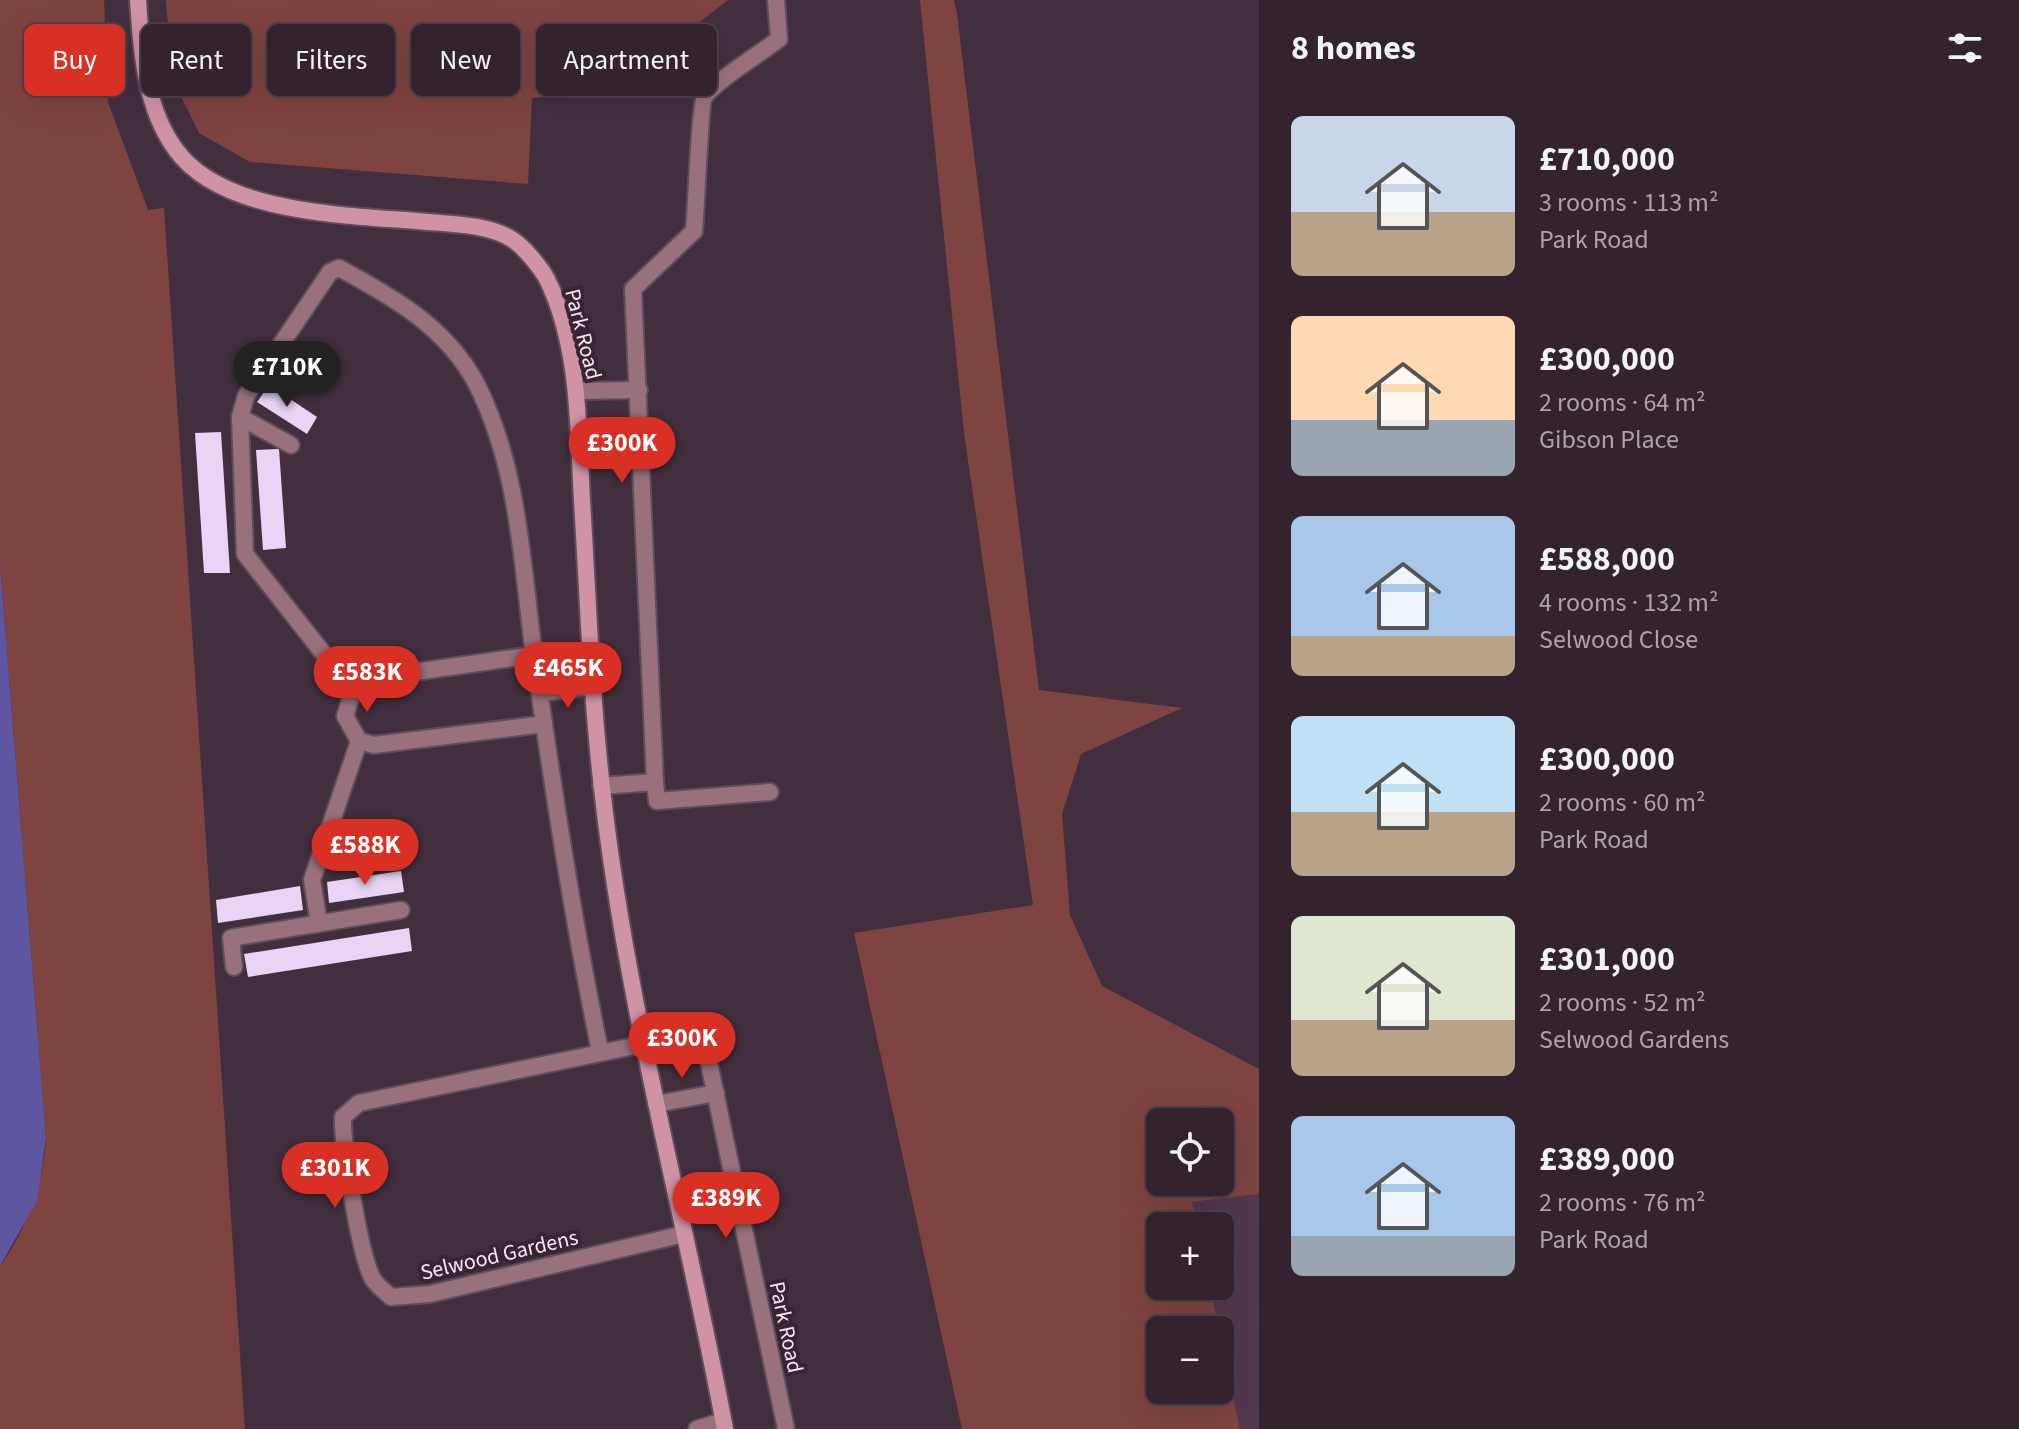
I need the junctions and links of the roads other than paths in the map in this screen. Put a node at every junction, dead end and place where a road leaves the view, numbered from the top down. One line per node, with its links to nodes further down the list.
1 (138, 0): 4 (main road, Park Road)
2 (776, 0): 3 (street)
3 (639, 390): 4 (street); 13 (street)
4 (576, 391): 8 (main road, Park Road)
5 (240, 417): 6 (street); 7 (street); 9 (street)
6 (291, 445)
7 (534, 655): 9 (street); 10 (street)
8 (592, 687): 10 (street); 14 (main road, Park Road)
9 (353, 691): 12 (street)
10 (540, 693): 11 (street)
11 (544, 724): 12 (street); 21 (street)
12 (359, 741): 17 (street)
13 (655, 782): 14 (street); 15 (street)
14 (601, 786): 19 (main road, Park Road)
15 (770, 792)
16 (401, 910): 17 (street)
17 (319, 923): 18 (street)
18 (234, 967)
19 (644, 1044): 21 (street, Selwood Gardens); 23 (main road, Park Road)
20 (705, 1044): 22 (street, Park Road)
21 (600, 1051): 24 (street, Selwood Gardens)
22 (716, 1093): 23 (street); 27 (street, Park Road)
23 (656, 1104): 24 (main road, Park Road)
24 (684, 1234): 25 (main road, Park Road)
25 (724, 1425): 26 (street, Park Road)
26 (697, 1429)
27 (786, 1429)

